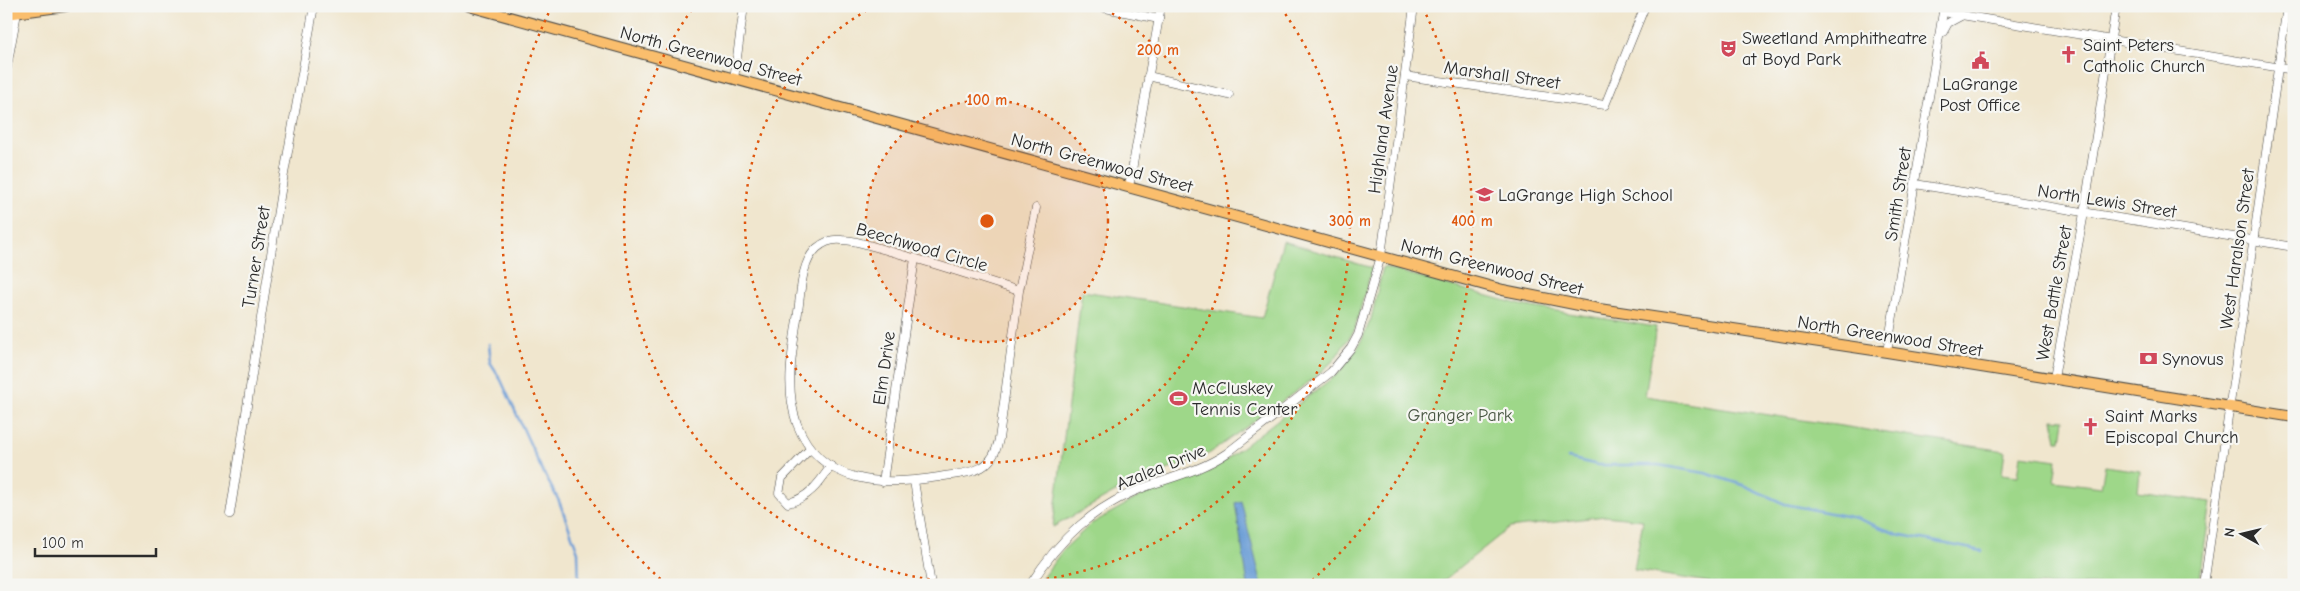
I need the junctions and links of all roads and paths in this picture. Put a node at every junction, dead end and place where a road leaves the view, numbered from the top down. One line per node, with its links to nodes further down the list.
1 (66, 6): 12 (main road)
2 (314, 6): 42 (street, Turner Street)
3 (469, 6): 23 (main road, North Greenwood Street)
4 (744, 6): 23 (street)
5 (1161, 6): 15 (street)
6 (1414, 6): 22 (street, Highland Avenue)
7 (1645, 6): 22 (street, Marshall Street)
8 (2116, 6): 16 (street, West Battle Street)
9 (2287, 6): 18 (street, West Haralson Street)
10 (1105, 8): 15 (street)
11 (1944, 9): 14 (street); 17 (street, Smith Street)
12 (17, 13): 13 (main road); 20 (street)
13 (6, 14)
14 (1962, 15): 16 (street); 17 (street, Smith Street)
15 (1159, 19): 21 (street)
16 (2112, 40): 18 (street); 28 (street, West Battle Street)
17 (1939, 41): 25 (street, Smith Street)
18 (2278, 67): 19 (street); 29 (street, West Haralson Street)
19 (2294, 70)
20 (6, 72)
21 (1148, 76): 24 (street); 26 (street)
22 (1405, 76): 31 (street, Highland Avenue)
23 (734, 79): 26 (main road, North Greenwood Street)
24 (1229, 95)
25 (1915, 184): 28 (street, North Lewis Street); 34 (street, Smith Street)
26 (1129, 187): 31 (main road, North Greenwood Street)
27 (1036, 208): 33 (street, Beechwood Circle)
28 (2084, 212): 29 (street, North Lewis Street); 35 (street, West Battle Street)
29 (2253, 240): 30 (street, North Lewis Street); 36 (street, West Haralson Street)
30 (2294, 247)
31 (1381, 256): 34 (main road, North Greenwood Street); 44 (street, Azalea Drive)
32 (915, 258): 33 (street, Beechwood Circle); 38 (street, Beechwood Circle); 41 (street, Elm Drive)
33 (1019, 291): 40 (street, Beechwood Circle)
34 (1888, 352): 35 (main road, North Greenwood Street)
35 (2054, 378): 36 (main road, North Greenwood Street)
36 (2231, 407): 37 (main road, North Greenwood Street); 45 (street, West Haralson Street)
37 (2294, 417)
38 (810, 448): 39 (street, Beechwood Circle); 39 (street)
39 (831, 466): 41 (street, Beechwood Circle)
40 (914, 481): 41 (street, Beechwood Circle); 43 (street)
41 (883, 482)
42 (230, 514)
43 (931, 585)
44 (1030, 585)
45 (2204, 585)

